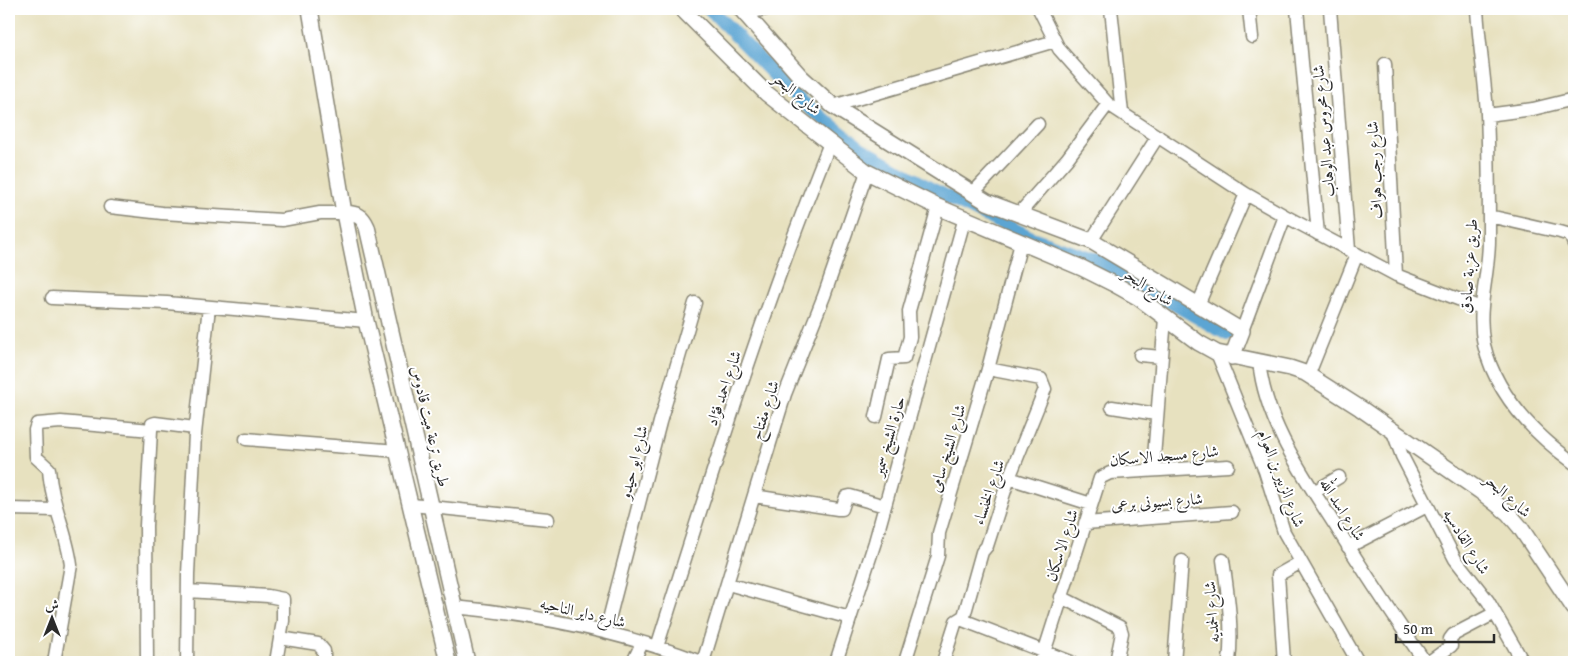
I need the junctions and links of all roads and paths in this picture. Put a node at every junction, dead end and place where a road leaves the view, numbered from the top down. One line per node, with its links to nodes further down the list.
1 (310, 9): 27 (street)
2 (682, 9): 21 (street, شارع البحر)
3 (766, 9): 10 (street)
4 (1039, 9): 12 (street)
5 (1111, 9): 17 (street)
6 (1248, 9): 11 (street)
7 (1297, 9): 32 (street)
8 (1330, 9): 36 (street, شارع محروس عبد الوهاب)
9 (1477, 9): 18 (street, طريق عزبة صادق)
10 (743, 11): 16 (street, شارع البحر)
11 (1252, 37)
12 (1055, 41): 15 (street); 16 (street)
13 (1385, 64): 38 (street, شارع رجب هواف)
14 (1574, 99): 18 (street)
15 (1108, 104): 17 (street); 28 (street)
16 (833, 106): 23 (street, شارع البحر)
17 (1122, 113): 20 (street)
18 (1487, 115): 30 (street, طريق عزبة صادق)
19 (1038, 124): 23 (street)
20 (1158, 136): 24 (street); 33 (street)
21 (830, 142): 22 (street, شارع البحر); 95 (street, شارع احمد فؤاد)
22 (867, 172): 26 (street, شارع البحر); 67 (street, شارع مفتاح)
23 (972, 194): 28 (street, شارع البحر)
24 (1246, 194): 29 (street); 41 (street)
25 (110, 207): 27 (street)
26 (938, 207): 31 (street, شارع البحر); 55 (street)
27 (344, 213): 45 (street); 72 (street, طريق ترعة ميت قادوس)
28 (1018, 215): 33 (street, شارع البحر)
29 (1285, 216): 32 (street); 46 (street)
30 (1489, 216): 35 (street); 43 (street, طريق عزبة صادق)
31 (965, 218): 34 (street, شارع البحر); 70 (street, حارة الشيخ سمير)
32 (1318, 234): 36 (street)
33 (1091, 241): 37 (street, شارع البحر)
34 (1021, 243): 37 (street, شارع البحر); 51 (street, شارع الشيخ سامى)
35 (1574, 244)
36 (1353, 252): 38 (street); 52 (street)
37 (1121, 273): 41 (street, شارع البحر); 44 (street, شارع البحر)
38 (1396, 275): 43 (street)
39 (52, 298): 42 (street)
40 (695, 303): 92 (street, شارع ابو حيدو)
41 (1198, 304): 46 (street, شارع البحر)
42 (208, 307): 45 (street); 56 (street)
43 (1480, 308): 61 (street, طريق عزبة صادق)
44 (1165, 318): 48 (street, شارع البحر); 49 (street)
45 (366, 321): 60 (street)
46 (1242, 331): 48 (street)
47 (1140, 355): 49 (street)
48 (1225, 355): 50 (street, شارع البحر); 81 (street, شارع الزبير بن العوام)
49 (1161, 357): 54 (street)
50 (1259, 361): 52 (street, شارع البحر); 66 (street, شارع اسد الله)
51 (988, 369): 65 (street, شارع الخنساء); 107 (street, شارع الشيخ سامى)
52 (1308, 376): 58 (street, شارع البحر)
53 (1112, 407): 54 (street)
54 (1156, 414): 63 (street)
55 (876, 417)
56 (195, 428): 57 (street); 85 (street)
57 (151, 430): 74 (street); 98 (street)
58 (1393, 432): 71 (street, شارع القادسيه); 88 (street, شارع البحر)
59 (246, 439): 60 (street)
60 (398, 451): 69 (street)
61 (1574, 463)
62 (1228, 466): 63 (street, شارع مسجد الاسكان)
63 (1153, 470): 68 (street, شارع مسجد الاسكان)
64 (1339, 477): 66 (street)
65 (1009, 478): 68 (street); 91 (street, شارع الخنساء)
66 (1314, 492): 78 (street, شارع اسد الله)
67 (754, 496): 70 (street); 83 (street, شارع مفتاح)
68 (1091, 504): 77 (street, شارع الاسكان)
69 (412, 506): 72 (street); 84 (street)
70 (885, 506): 90 (street, حارة الشيخ سمير)
71 (1427, 506): 78 (street); 89 (street, شارع القادسيه)
72 (432, 507): 76 (street); 82 (street, طريق ترعة ميت قادوس)
73 (9, 509): 74 (street)
74 (56, 510): 97 (street)
75 (1232, 512): 77 (street, شارع بسيونى برعى)
76 (548, 519)
77 (1085, 523): 86 (street, شارع الاسكان)
78 (1348, 547): 115 (street, شارع اسد الله)
79 (1223, 560): 112 (street, شارع الحمديه)
80 (1182, 561): 111 (street)
81 (1301, 562): 113 (street); 114 (street, شارع الزبير بن العوام)
82 (449, 584): 84 (street); 87 (street, طريق ترعة ميت قادوس)
83 (728, 584): 90 (street); 105 (street, شارع مفتاح)
84 (431, 586): 102 (street)
85 (188, 591): 93 (street); 99 (street)
86 (1061, 597): 96 (street, شارع الاسكان); 110 (street, شارع الاسكان)
87 (454, 607): 92 (street, شارع داير الناحيه); 103 (street, طريق ترعة ميت قادوس)
88 (1574, 608)
89 (1495, 613): 116 (street); 117 (street, شارع القادسيه)
90 (850, 618): 106 (street, حارة الشيخ سمير)
91 (960, 619): 96 (street); 108 (street, شارع الخنساء)
92 (606, 632): 94 (street, شارع داير الناحيه)
93 (280, 638): 100 (street); 101 (street)
94 (642, 642): 95 (street, شارع داير الناحيه); 104 (street)
95 (658, 647): 105 (street, شارع داير الناحيه)
96 (1042, 656): 109 (street)
97 (54, 662)
98 (147, 662)
99 (187, 662)
100 (276, 662)
101 (324, 662)
102 (448, 662)
103 (467, 662)
104 (633, 662)
105 (702, 662)
106 (836, 662)
107 (905, 662)
108 (943, 662)
109 (1071, 662)
110 (1116, 662)
111 (1174, 662)
112 (1229, 662)
113 (1284, 662)
114 (1358, 662)
115 (1425, 662)
116 (1429, 662)
117 (1523, 662)

